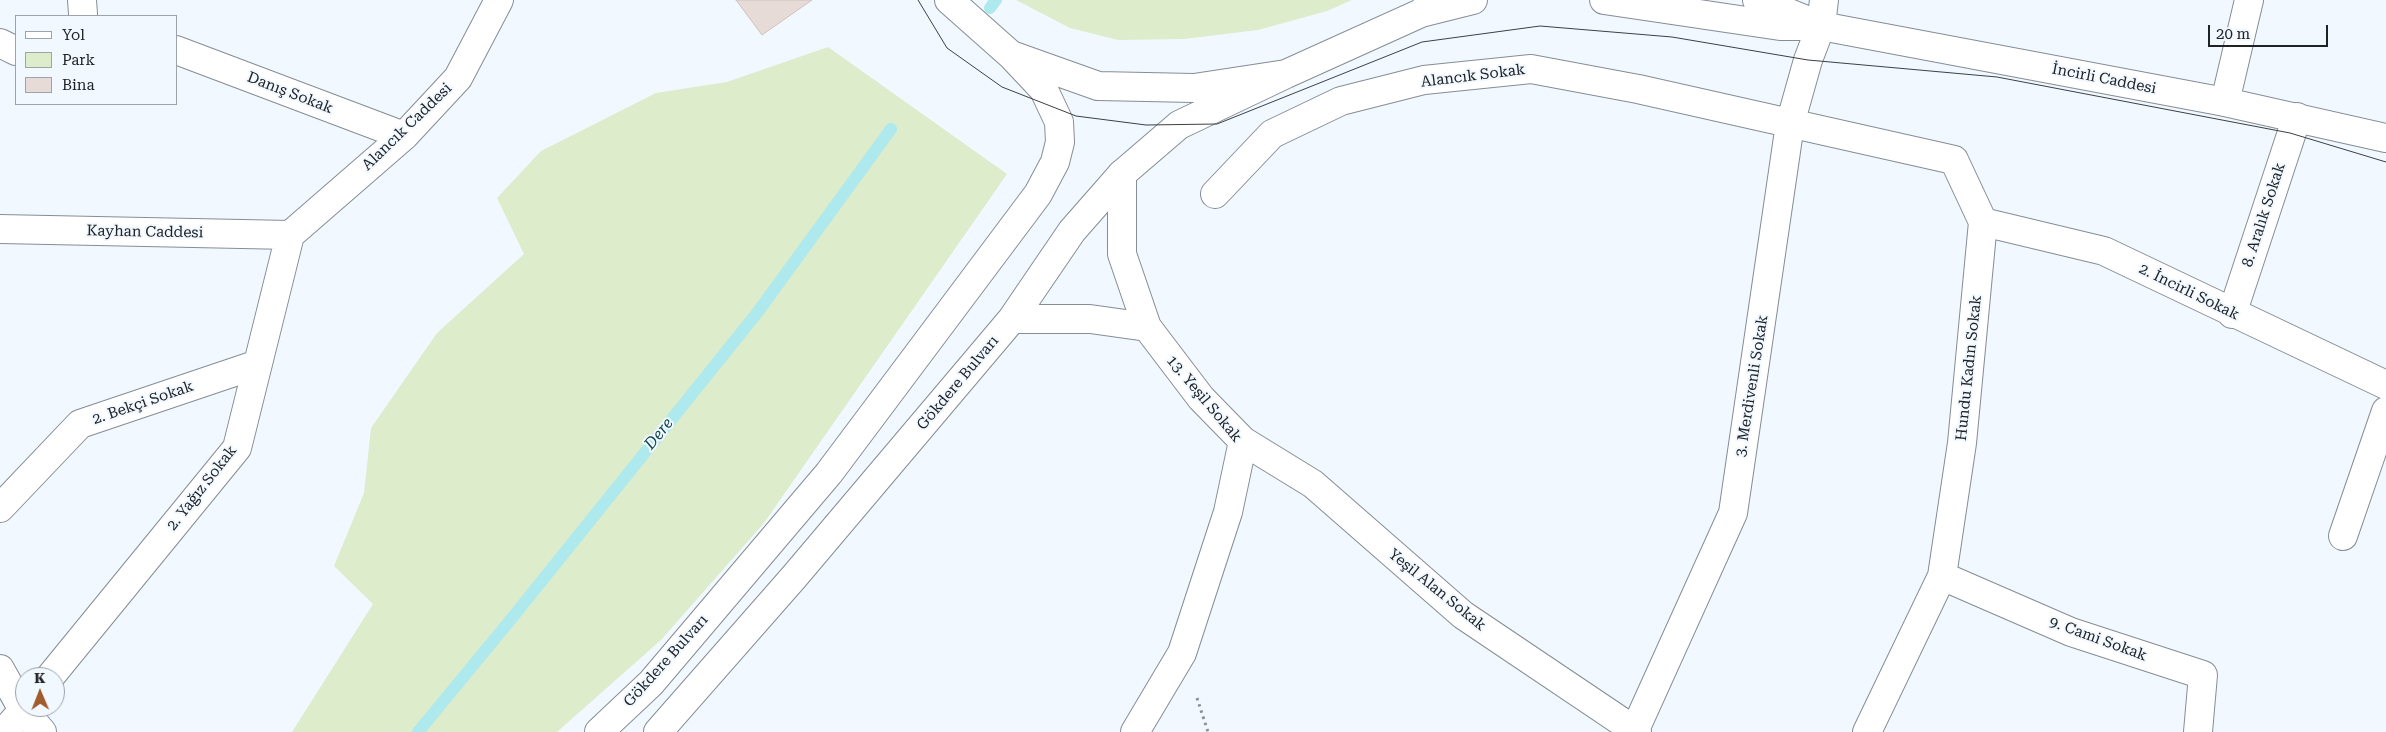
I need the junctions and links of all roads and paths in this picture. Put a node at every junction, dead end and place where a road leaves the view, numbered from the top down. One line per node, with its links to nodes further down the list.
1 (500, 0): 17 (street, Alancık Caddesi)
2 (949, 0): 12 (street, Gökdere Bulvarı)
3 (1473, 0): 7 (street)
4 (1604, 0): 8 (street)
5 (1757, 0): 8 (street)
6 (2249, 0): 14 (street)
7 (1428, 6): 13 (street)
8 (1822, 13): 14 (street, İncirli Caddesi); 16 (street, 3. Merdivenli Sokak)
9 (0, 43): 10 (street)
10 (15, 50)
11 (178, 51): 17 (street, Danış Sokak)
12 (1011, 55): 13 (street); 41 (street, Gökdere Bulvarı)
13 (1286, 74): 19 (street, Gökdere Bulvarı)
14 (2225, 102): 15 (street, İncirli Caddesi)
15 (2297, 117): 18 (street, İncirli Caddesi); 24 (street, 8. Aralık Sokak)
16 (1790, 124): 20 (street, Alancık Sokak); 21 (street); 44 (street, 3. Merdivenli Sokak)
17 (404, 136): 23 (street, Alancık Caddesi)
18 (2386, 138)
19 (1122, 174): 25 (street, Gökdere Bulvarı); 26 (street, 13. Yeşil Sokak)
20 (1215, 194)
21 (1983, 222): 24 (street, 2. İncirli Sokak); 33 (street, Hundu Kadın Sokak)
22 (0, 229): 23 (street, Kayhan Caddesi)
23 (290, 235): 27 (street, 2. Yağız Sokak)
24 (2232, 314): 28 (street, 2. İncirli Sokak)
25 (1012, 319): 26 (street); 42 (street, Gökdere Bulvarı)
26 (1146, 327): 30 (street, 13. Yeşil Sokak)
27 (258, 364): 31 (street, 2. Bekçi Sokak); 34 (street, 2. Yağız Sokak)
28 (2386, 385)
29 (2386, 411): 32 (street)
30 (1243, 442): 43 (street, 13. Yeşil Sokak); 44 (street, Yeşil Alan Sokak)
31 (0, 508)
32 (2343, 536)
33 (1942, 576): 45 (street, Hundu Kadın Sokak); 46 (street, 9. Cami Sokak)
34 (58, 667)
35 (0, 669): 36 (street)
36 (15, 693)
37 (18, 717): 39 (street)
38 (31, 717): 40 (street)
39 (4, 732)
40 (42, 732)
41 (599, 732)
42 (658, 732)
43 (1135, 732)
44 (1635, 732)
45 (1867, 732)
46 (2198, 732)

